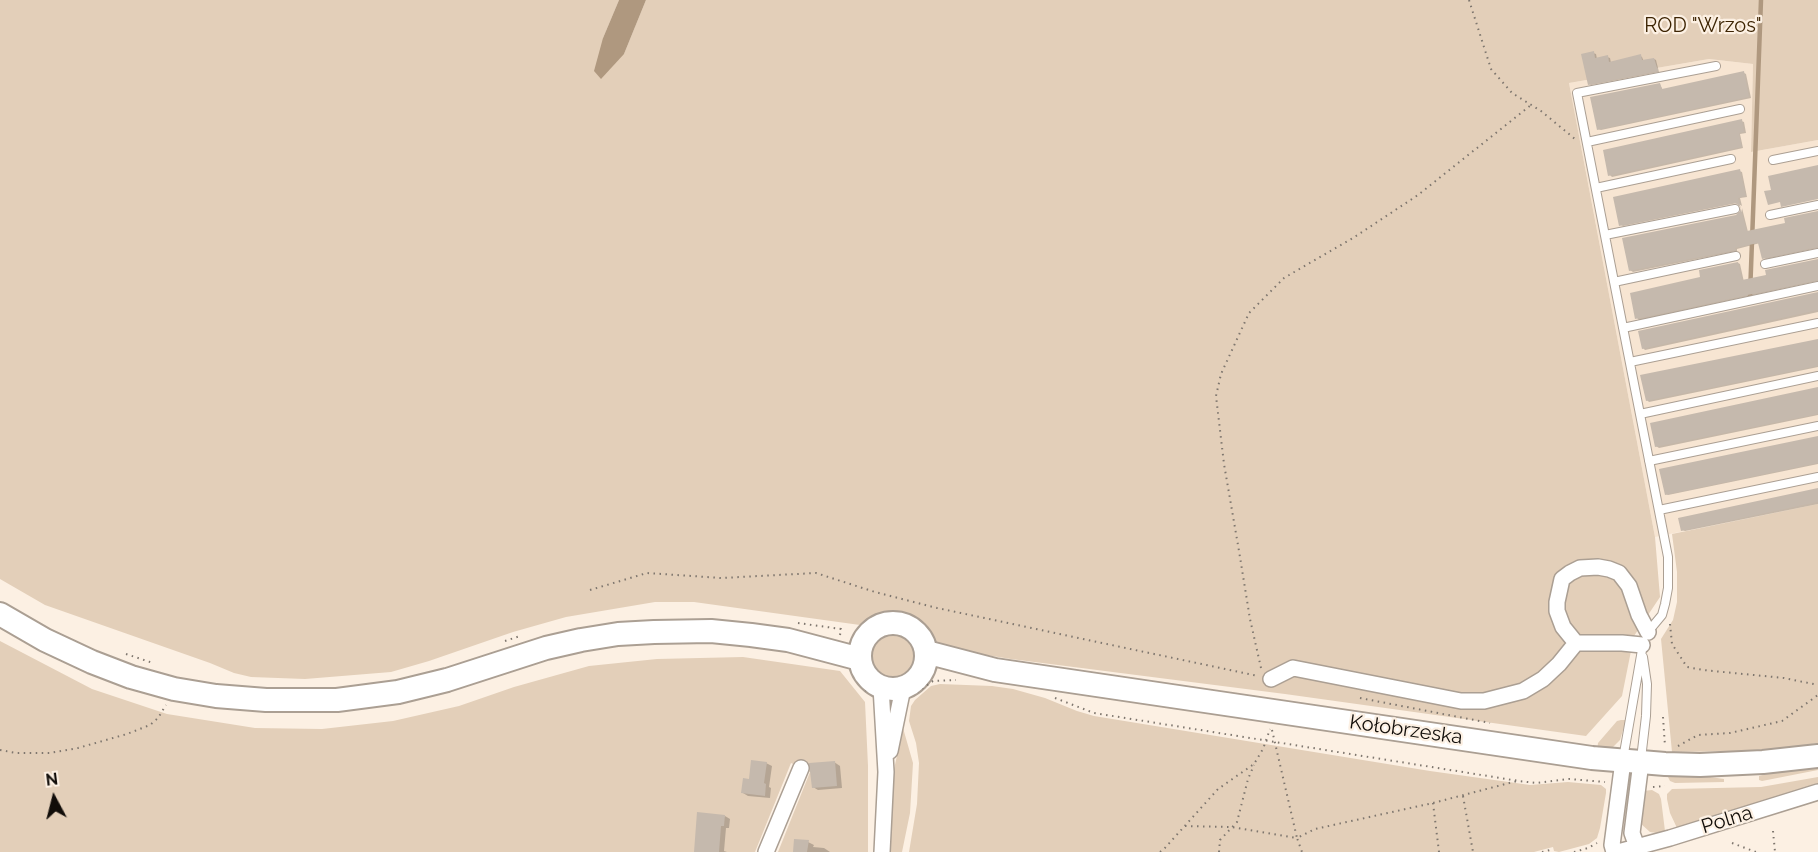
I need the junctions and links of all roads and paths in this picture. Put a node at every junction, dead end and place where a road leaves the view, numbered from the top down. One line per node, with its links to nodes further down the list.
1 (1469, 0): 3 (path)
2 (1716, 66): 5 (lane)
3 (1531, 105): 7 (path); 42 (path)
4 (1740, 109): 5 (lane)
5 (1587, 142): 7 (lane)
6 (1818, 151): 9 (lane)
7 (1590, 157): 10 (lane)
8 (1731, 159): 10 (lane)
9 (1773, 160)
10 (1596, 189): 14 (lane)
11 (1818, 205): 13 (lane)
12 (1735, 209): 14 (lane)
13 (1770, 215)
14 (1605, 235): 18 (lane)
15 (1818, 253): 17 (lane)
16 (1736, 256): 18 (lane)
17 (1765, 264)
18 (1614, 282): 21 (lane)
19 (1818, 286): 21 (lane)
20 (1818, 323): 22 (lane)
21 (1623, 328): 22 (lane)
22 (1630, 362): 24 (lane)
23 (1818, 376): 24 (lane)
24 (1640, 414): 26 (lane)
25 (1818, 426): 26 (lane)
26 (1650, 461): 28 (lane)
27 (1818, 477): 28 (lane)
28 (1659, 510): 36 (lane)
29 (590, 590): 42 (path)
30 (0, 614): 33 (main road)
31 (1670, 619): 44 (path)
32 (841, 629): 33 (path)
33 (793, 631): 38 (main road)
34 (525, 634): 35 (path)
35 (503, 641)
36 (1644, 642): 37 (street); 37 (street); 55 (lane); 55 (lane)
37 (1576, 643): 42 (street)
38 (862, 650): 41 (main road); 41 (main road)
39 (126, 654): 40 (path)
40 (157, 664)
41 (910, 678): 43 (path); 55 (main road, Kołobrzeska); 58 (street); 58 (street)
42 (1271, 679)
43 (962, 680)
44 (1818, 685)
45 (1047, 695): 49 (path)
46 (1818, 695): 51 (path)
47 (169, 701): 52 (path)
48 (1663, 717): 53 (path)
49 (1267, 741): 50 (path); 50 (path); 56 (path)
50 (1275, 742): 59 (path); 69 (path)
51 (1673, 748)
52 (0, 750)
53 (1665, 753)
54 (1818, 756): 55 (main road, Kołobrzeska)
55 (1632, 761): 71 (street); 83 (street)
56 (1254, 764): 66 (path); 67 (path)
57 (801, 768): 73 (street)
58 (886, 772): 74 (street)
59 (1519, 781): 60 (path); 64 (path)
60 (1611, 783)
61 (1665, 786): 62 (path)
62 (1644, 787)
63 (1818, 792): 71 (street, Polna)
64 (1462, 795): 65 (path); 79 (path)
65 (1433, 803): 69 (path); 78 (path)
66 (1185, 826): 67 (path); 75 (path)
67 (1232, 827): 69 (path); 76 (path)
68 (1773, 831): 86 (path)
69 (1297, 838): 77 (path)
70 (1732, 843): 85 (path)
71 (1637, 847): 84 (street, Polna)
72 (1579, 851): 82 (path)
73 (766, 852)
74 (882, 852)
75 (1160, 852)
76 (1219, 852)
77 (1302, 852)
78 (1439, 852)
79 (1473, 852)
80 (1542, 852): 81 (path)
81 (1553, 852)
82 (1574, 852)
83 (1614, 852)
84 (1618, 852)
85 (1756, 852)
86 (1775, 852)

